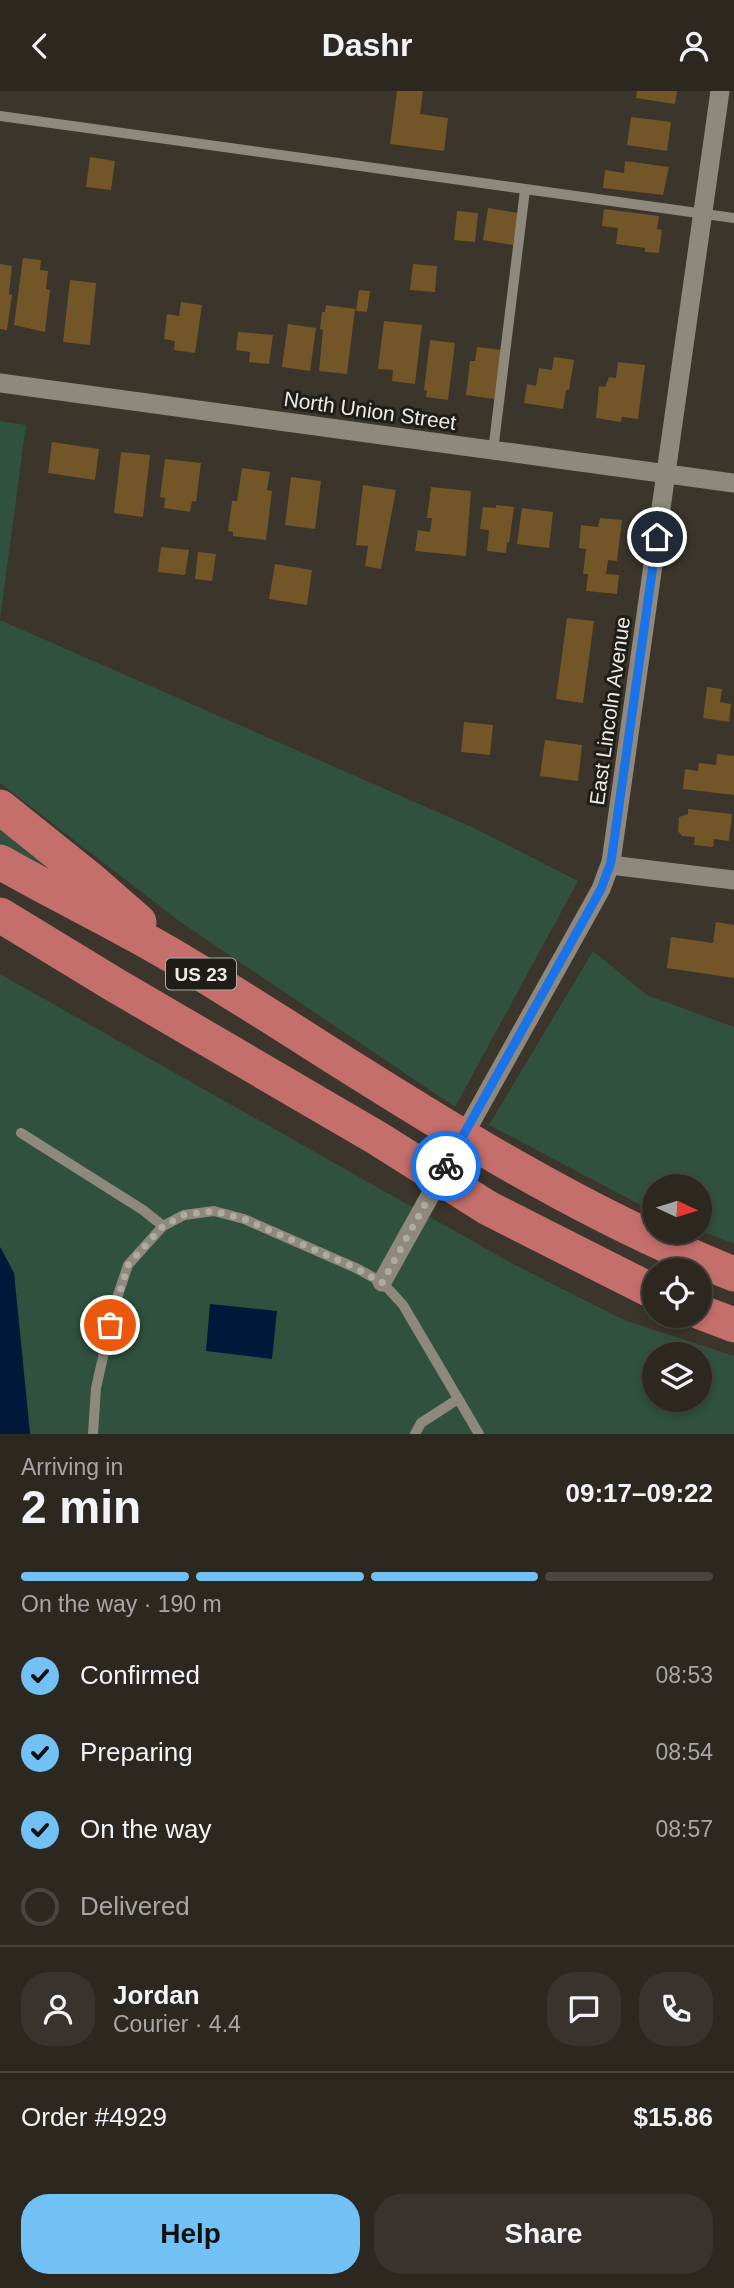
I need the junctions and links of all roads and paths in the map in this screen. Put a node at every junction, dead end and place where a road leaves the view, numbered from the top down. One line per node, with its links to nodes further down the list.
1 (720, 91): 4 (street, East Lincoln Avenue)
2 (0, 116): 3 (lane)
3 (525, 190): 4 (lane); 7 (lane)
4 (704, 214): 5 (lane); 8 (street, East Lincoln Avenue)
5 (734, 218)
6 (0, 383): 7 (street, North Union Street)
7 (494, 451): 8 (street, North Union Street)
8 (666, 474): 9 (street, North Union Street); 12 (street, East Lincoln Avenue)
9 (734, 483)
10 (0, 807): 17 (highway)
11 (0, 862): 17 (highway, US 23)
12 (610, 865): 13 (street); 21 (street, East Lincoln Avenue)
13 (734, 880)
14 (0, 915): 16 (highway, US 23)
15 (0, 922): 16 (highway)
16 (35, 936): 22 (highway, US 23)
17 (183, 962): 20 (highway, US 23)
18 (20, 1133): 19 (lane)
19 (163, 1226): 21 (lane); 26 (lane)
20 (734, 1274)
21 (382, 1283): 25 (lane)
22 (642, 1286)
23 (712, 1317): 24 (highway)
24 (734, 1325)
25 (458, 1399): 27 (lane); 28 (lane)
26 (93, 1434)
27 (415, 1434)
28 (479, 1434)

